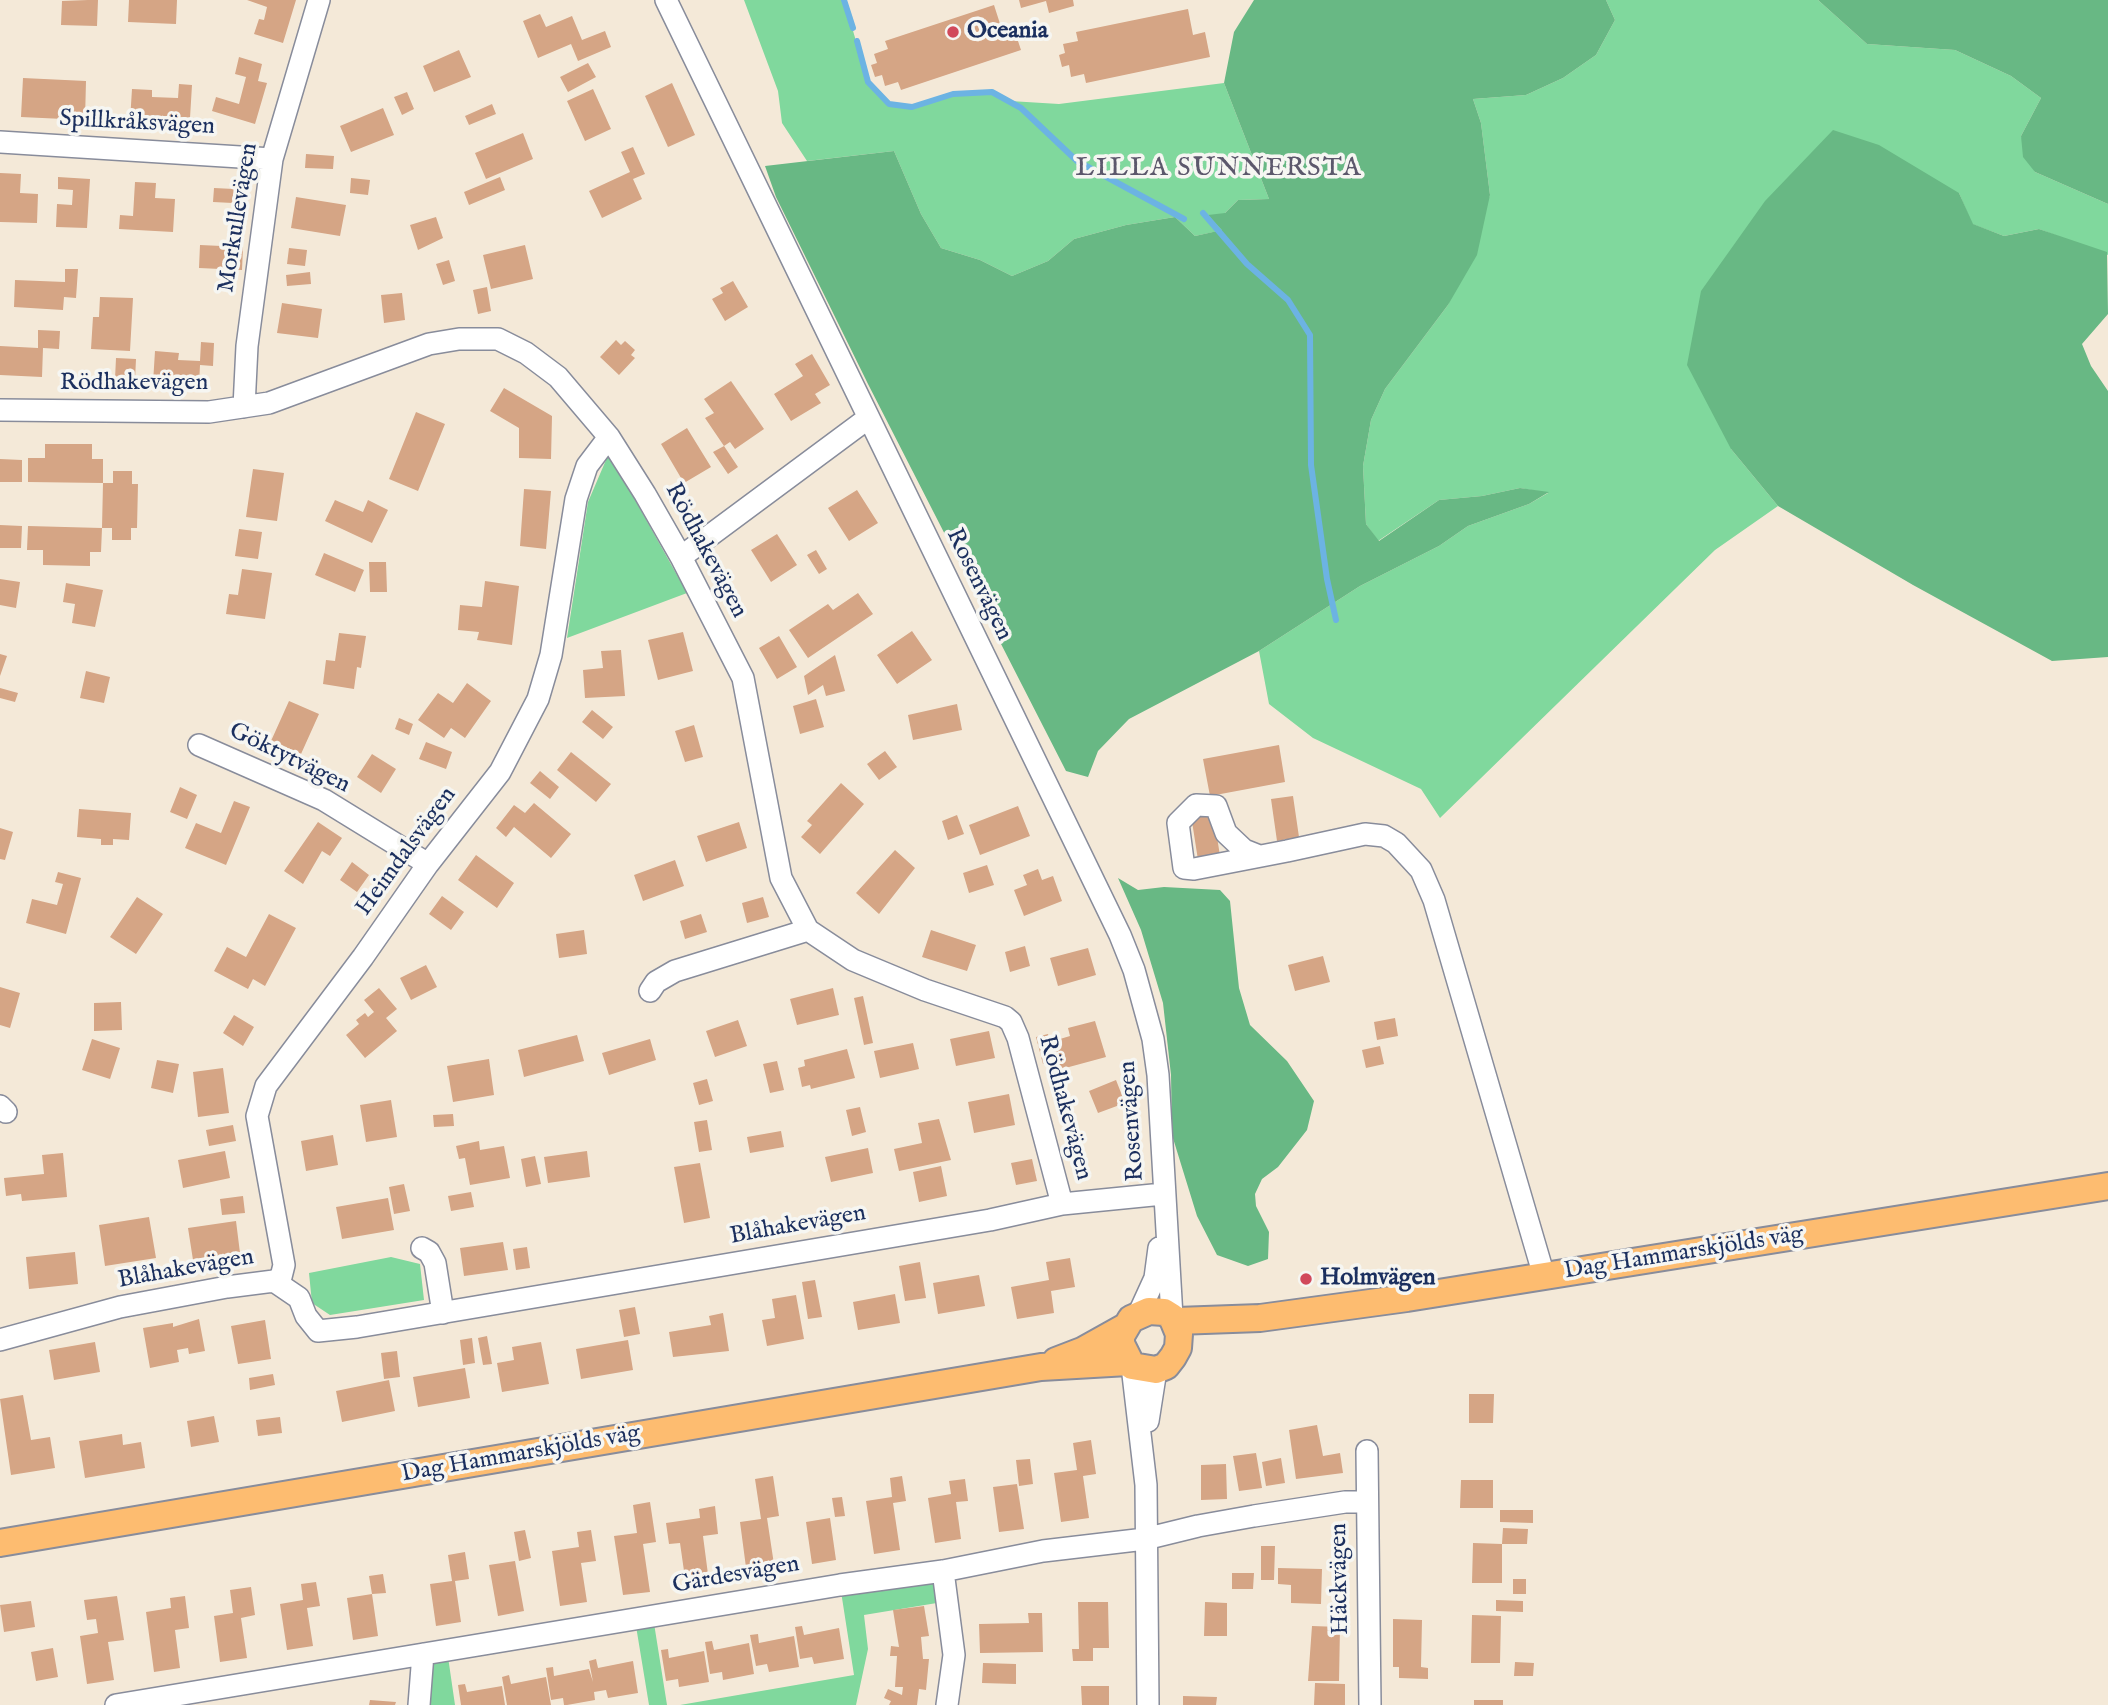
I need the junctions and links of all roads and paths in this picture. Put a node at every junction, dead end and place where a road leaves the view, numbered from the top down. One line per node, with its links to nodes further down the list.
1 (319, 0): 4 (street, Morkullevägen)
2 (666, 0): 7 (street, Rosenvägen)
3 (0, 142): 4 (street, Spillkråksvägen)
4 (272, 159): 5 (street, Morkullevägen)
5 (244, 407): 6 (street, Rödhakevägen); 8 (street, Rödhakevägen)
6 (0, 410)
7 (867, 419): 9 (street); 17 (street, Rosenvägen)
8 (609, 437): 9 (street, Rödhakevägen); 12 (street, Heimdalsvägen)
9 (681, 557): 13 (street, Rödhakevägen)
10 (199, 745): 12 (street, Göktytvägen)
11 (1259, 856): 19 (street)
12 (428, 864): 20 (street, Heimdalsvägen)
13 (808, 930): 14 (street); 16 (street, Rödhakevägen)
14 (650, 990)
15 (2108, 1186): 19 (main road, Dag Hammarskjölds väg)
16 (1062, 1204): 17 (street, Blåhakevägen); 21 (street, Blåhakevägen)
17 (1164, 1204): 23 (street, Rosenvägen); 24 (street, Rosenvägen)
18 (422, 1248): 21 (street)
19 (1545, 1276): 22 (main road, Dag Hammarskjölds väg)
20 (274, 1281): 21 (street, Blåhakevägen); 25 (street, Blåhakevägen)
21 (443, 1312)
22 (1260, 1318): 23 (main road, Dag Hammarskjölds väg); 26 (main road, Dag Hammarskjölds väg)
23 (1174, 1319): 24 (main road, Dag Hammarskjölds väg); 26 (main road)
24 (1132, 1320): 27 (main road); 28 (main road, Dag Hammarskjölds väg)
25 (0, 1340)
26 (1178, 1348): 27 (main road, Dag Hammarskjölds väg)
27 (1139, 1366): 28 (main road, Dag Hammarskjölds väg); 31 (street)
28 (1041, 1367): 32 (main road, Dag Hammarskjölds väg)
29 (1367, 1451): 30 (street, Häckvägen)
30 (1365, 1502): 31 (street, Gärdesvägen); 40 (street, Häckvägen)
31 (1145, 1539): 33 (street, Gärdesvägen); 39 (street)
32 (0, 1543)
33 (943, 1571): 34 (street, Gärdesvägen); 38 (street)
34 (423, 1654): 35 (street, Gärdesvägen); 37 (street)
35 (166, 1701): 36 (street, Gärdesvägen)
36 (116, 1705)
37 (419, 1705)
38 (947, 1705)
39 (1148, 1705)
40 (1370, 1705)

